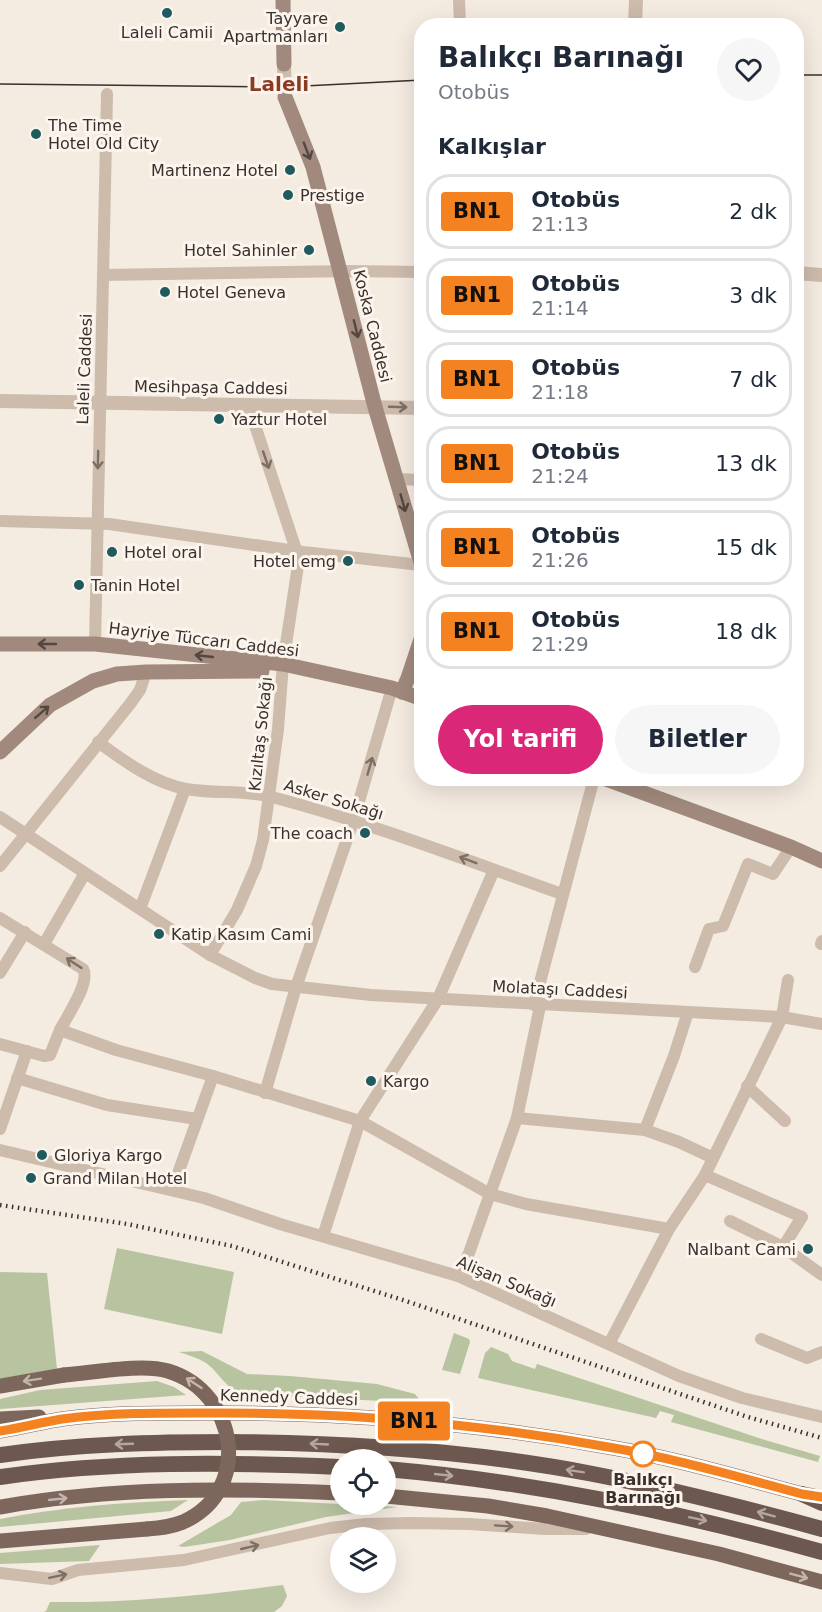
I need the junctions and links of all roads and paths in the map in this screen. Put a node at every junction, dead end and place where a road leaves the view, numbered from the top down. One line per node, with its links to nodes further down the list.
1 (283, 0): 6 (main road)
2 (459, 0): 4 (street)
3 (636, 0): 5 (street)
4 (460, 18)
5 (635, 18)
6 (284, 64): 8 (street)
7 (107, 94): 12 (street, Laleli Caddesi)
8 (285, 97): 9 (main road, Koska Caddesi, one-way to 9)
9 (341, 272): 10 (street); 12 (street); 17 (main road, Koska Caddesi, one-way to 17)
10 (414, 272)
11 (804, 274): 13 (street)
12 (104, 275): 15 (street, Laleli Caddesi)
13 (822, 275)
14 (0, 401): 15 (street, Mesihpaşa Caddesi)
15 (99, 402): 16 (street, Mesihpaşa Caddesi); 22 (street, Laleli Caddesi, one-way to 22)
16 (248, 405): 17 (street, Mesihpaşa Caddesi); 24 (street, Kızıltaş Sokağı, one-way to 24)
17 (375, 406): 18 (street, Mesihpaşa Caddesi, one-way to 18); 19 (main road, Koska Caddesi)
18 (414, 408)
19 (396, 479): 20 (street); 23 (main road, Koska Caddesi, one-way to 23)
20 (414, 480)
21 (0, 522): 22 (street)
22 (97, 523): 24 (street); 27 (street, Laleli Caddesi)
23 (414, 542)
24 (297, 551): 25 (street); 29 (street, Kızıltaş Sokağı)
25 (414, 565)
26 (0, 644): 27 (main road, Hayriye Tüccarı Caddesi, one-way to 26)
27 (95, 644): 29 (main road, Hayriye Tüccarı Caddesi, one-way to 27)
28 (414, 653): 31 (main road)
29 (283, 664): 30 (main road); 31 (main road, Hayriye Tüccarı Caddesi); 38 (street, Kızıltaş Sokağı)
30 (146, 672): 33 (street); 34 (main road, one-way to 30)
31 (397, 690): 32 (main road, Hayriye Tüccarı Caddesi); 40 (street, one-way to 31)
32 (414, 696)
33 (98, 742): 37 (street, Asker Sokağı); 41 (street)
34 (0, 752)
35 (592, 786): 47 (street)
36 (625, 786): 42 (main road)
37 (185, 789): 38 (street, Asker Sokağı); 48 (street)
38 (270, 797): 40 (street, Asker Sokağı); 52 (street, Kızıltaş Sokağı)
39 (0, 817): 41 (street, Molataşı Caddesi)
40 (353, 822): 45 (street, Asker Sokağı, one-way to 40); 56 (street)
41 (25, 834): 44 (street); 46 (street, Molataşı Caddesi)
42 (791, 847): 43 (main road); 53 (street)
43 (822, 861)
44 (0, 866)
45 (494, 870): 47 (street, Asker Sokağı); 57 (street)
46 (85, 873): 48 (street, Molataşı Caddesi); 51 (street)
47 (562, 894): 58 (street)
48 (140, 909): 52 (street, Molataşı Caddesi)
49 (0, 918): 50 (street)
50 (25, 932): 51 (street); 54 (street)
51 (44, 944): 62 (street, one-way to 51)
52 (210, 956): 56 (street, Molataşı Caddesi)
53 (695, 968)
54 (0, 973)
55 (788, 980): 60 (street)
56 (296, 987): 57 (street, Molataşı Caddesi); 68 (street)
57 (438, 999): 58 (street, Molataşı Caddesi); 72 (street)
58 (537, 1005): 59 (street, Molataşı Caddesi); 69 (street)
59 (688, 1012): 60 (street, Molataşı Caddesi); 74 (street)
60 (782, 1017): 61 (street, Molataşı Caddesi); 67 (street)
61 (822, 1024)
62 (60, 1030): 64 (street); 65 (street)
63 (0, 1044): 64 (street)
64 (27, 1051): 66 (street)
65 (213, 1076): 68 (street); 70 (street)
66 (17, 1078): 70 (street); 73 (street)
67 (747, 1086): 71 (street); 76 (street)
68 (265, 1093): 72 (street)
69 (517, 1118): 74 (street); 79 (street)
70 (197, 1119): 78 (street)
71 (785, 1121)
72 (360, 1122): 79 (street); 82 (street)
73 (0, 1129)
74 (645, 1130): 76 (street)
75 (0, 1151): 78 (street, Alişan Sokağı)
76 (713, 1158): 77 (street)
77 (705, 1175): 81 (street); 83 (street)
78 (172, 1190): 82 (street, Alişan Sokağı)
79 (490, 1194): 81 (street); 85 (street)
80 (730, 1221): 83 (street)
81 (669, 1228): 87 (street)
82 (323, 1236): 85 (street, Alişan Sokağı)
83 (783, 1247): 84 (street)
84 (822, 1275)
85 (458, 1276): 87 (street, Alişan Sokağı)
86 (761, 1339): 88 (street)
87 (609, 1344): 90 (street, Alişan Sokağı)
88 (822, 1352)
89 (0, 1386): 106 (main road, one-way to 89, bridge)
90 (822, 1418)
91 (0, 1419): 92 (main road)
92 (60, 1419): 93 (main road, Kennedy Caddesi); 99 (main road, Kennedy Caddesi)
93 (0, 1431)
94 (0, 1455): 105 (highway, one-way to 94)
95 (330, 1466): 97 (highway)
96 (396, 1470): 107 (highway, one-way to 107)
97 (0, 1477)
98 (330, 1494): 103 (main road, one-way to 98)
99 (802, 1494): 101 (main road, Kennedy Caddesi); 102 (highway)
100 (396, 1497): 104 (main road)
101 (822, 1497)
102 (822, 1503)
103 (0, 1507)
104 (599, 1528): 108 (street, one-way to 104); 109 (main road, one-way to 109)
105 (822, 1529)
106 (0, 1540)
107 (822, 1552)
108 (0, 1574)
109 (822, 1582)

